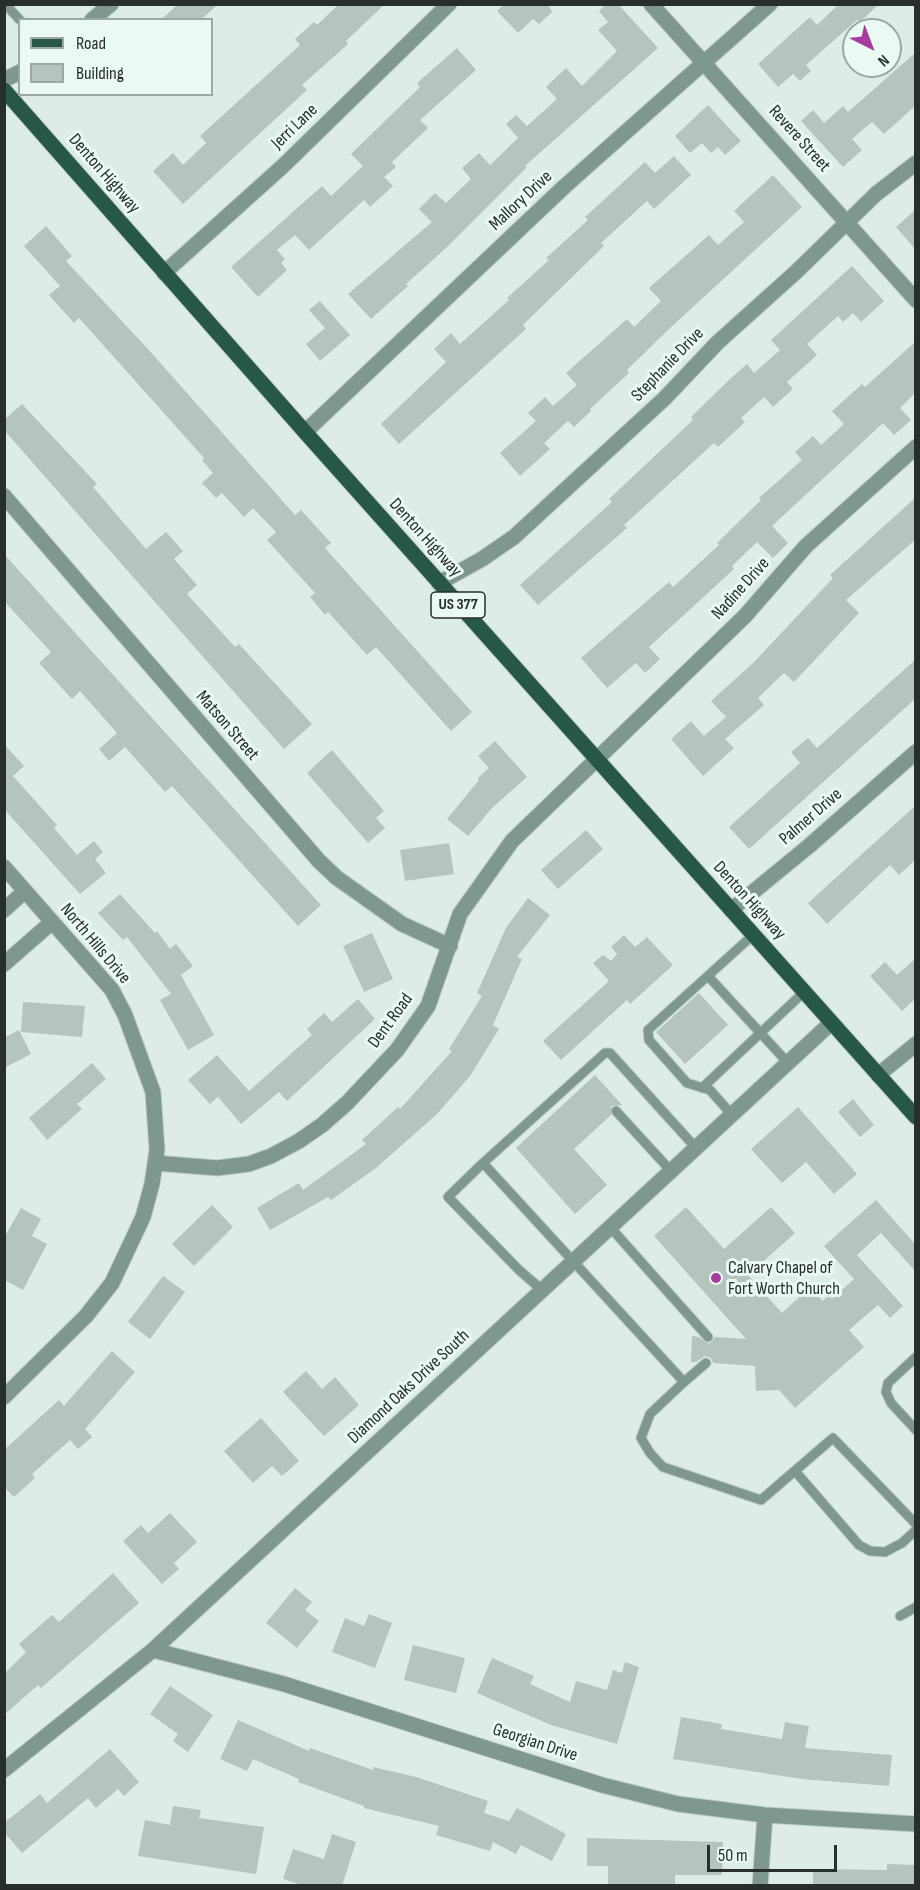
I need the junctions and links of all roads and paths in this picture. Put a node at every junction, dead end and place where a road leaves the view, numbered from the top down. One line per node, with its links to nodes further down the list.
1 (5, 4): 6 (lane)
2 (111, 4): 7 (street)
3 (449, 4): 14 (street, Jerri Lane)
4 (651, 4): 8 (street, Revere Street)
5 (770, 4): 8 (street, Mallory Drive)
6 (18, 18)
7 (94, 18)
8 (704, 61): 13 (street, Revere Street); 16 (street, Mallory Drive)
9 (18, 73): 10 (street)
10 (4, 80)
11 (4, 90): 14 (main road, Denton Highway / US 377)
12 (915, 163): 13 (street, Stephanie Drive)
13 (847, 222): 15 (street, Revere Street); 19 (street, Stephanie Drive)
14 (164, 273): 16 (main road, Denton Highway / US 377)
15 (915, 300)
16 (305, 432): 19 (main road, Denton Highway / US 377)
17 (915, 447): 21 (street, Nadine Drive)
18 (4, 496): 28 (street, Matson Street)
19 (439, 583): 21 (main road, Denton Highway / US 377)
20 (915, 752): 25 (street, Palmer Drive)
21 (596, 758): 25 (main road, Denton Highway / US 377); 28 (street, Dent Road)
22 (4, 867): 23 (street, North Hills Drive)
23 (25, 891): 24 (street); 26 (street, North Hills Drive)
24 (4, 909)
25 (731, 910): 27 (main road, Denton Highway / US 377)
26 (52, 922): 29 (street); 43 (street, North Hills Drive)
27 (753, 935): 30 (lane); 31 (main road, Denton Highway / US 377)
28 (450, 946): 43 (street, Dent Road)
29 (4, 964)
30 (708, 976): 33 (lane); 37 (lane)
31 (804, 992): 32 (main road, Denton Highway / US 377); 33 (lane)
32 (831, 1023): 35 (street, Diamond Oaks Drive South); 36 (main road, Denton Highway / US 377)
33 (759, 1032): 35 (lane); 37 (lane)
34 (915, 1044): 36 (street)
35 (788, 1063): 39 (street, Diamond Oaks Drive South)
36 (878, 1075): 40 (main road, Denton Highway / US 377)
37 (702, 1088): 39 (lane)
38 (616, 1111): 44 (lane)
39 (732, 1115): 41 (street, Diamond Oaks Drive South)
40 (915, 1117)
41 (696, 1148): 42 (lane); 44 (street, Diamond Oaks Drive South)
42 (483, 1163): 46 (lane); 47 (lane)
43 (155, 1164): 52 (street, North Hills Drive)
44 (671, 1171): 45 (street, Diamond Oaks Drive South)
45 (610, 1227): 46 (street, Diamond Oaks Drive South); 48 (lane)
46 (572, 1263): 47 (street, Diamond Oaks Drive South); 51 (lane)
47 (542, 1290): 59 (street, Diamond Oaks Drive South)
48 (708, 1337)
49 (915, 1357): 53 (lane)
50 (706, 1363): 51 (lane)
51 (684, 1382): 54 (lane)
52 (4, 1397)
53 (915, 1430)
54 (795, 1471): 55 (lane); 56 (lane)
55 (915, 1524)
56 (915, 1530)
57 (915, 1606): 58 (lane)
58 (900, 1616)
59 (153, 1650): 60 (street, Diamond Oaks Drive South); 61 (street, Georgian Drive)
60 (4, 1770)
61 (765, 1815): 62 (street, Georgian Drive); 63 (street)
62 (915, 1824)
63 (760, 1886)

